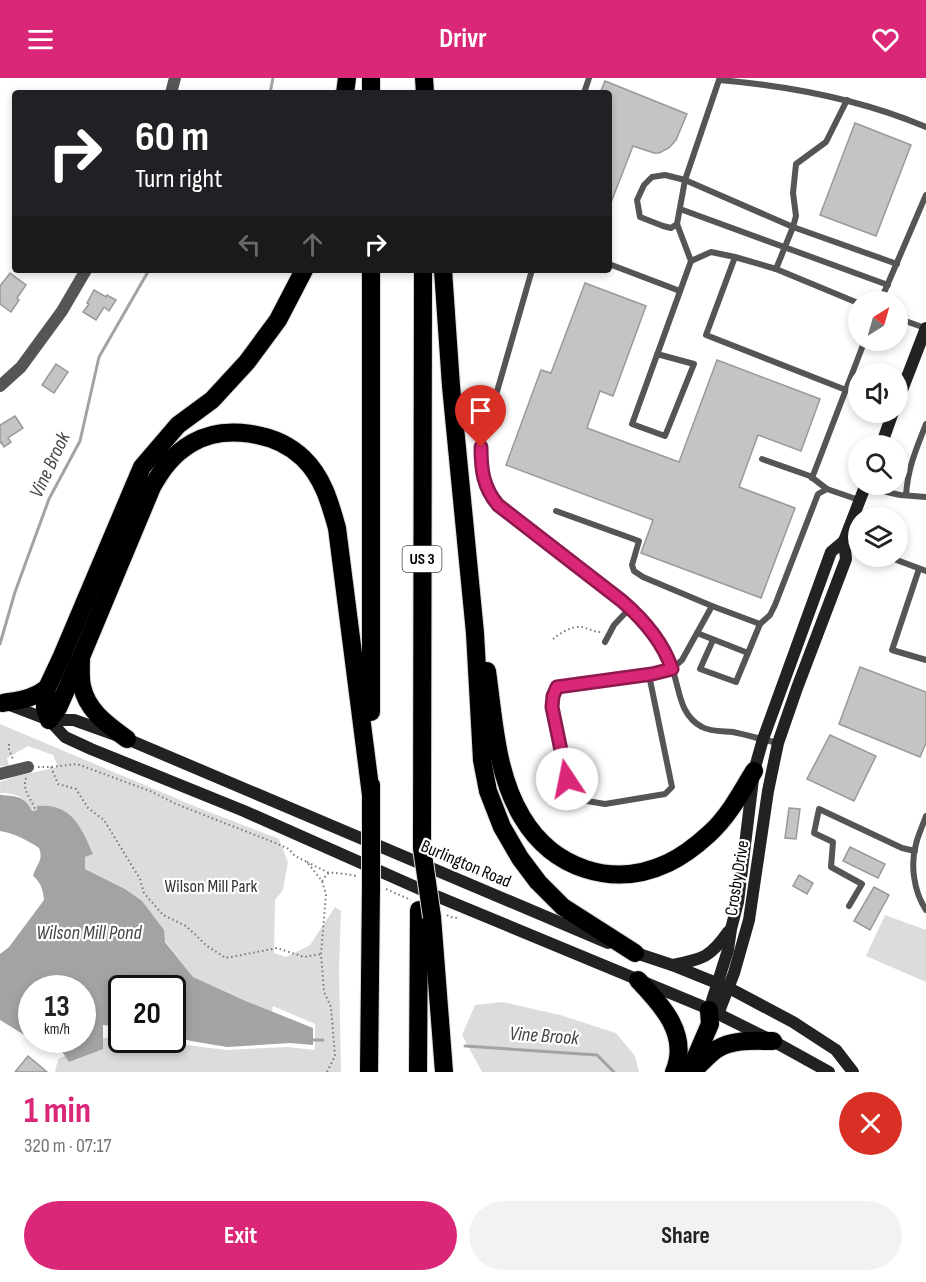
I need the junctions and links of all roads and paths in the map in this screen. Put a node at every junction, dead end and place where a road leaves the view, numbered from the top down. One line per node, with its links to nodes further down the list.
1 (847, 100): 2 (lane); 3 (lane); 7 (lane)
2 (926, 126)
3 (685, 180): 5 (lane); 6 (lane); 7 (lane)
4 (926, 195): 11 (lane)
5 (680, 209): 6 (lane); 8 (lane)
6 (677, 224): 10 (lane)
7 (793, 228): 8 (lane); 11 (lane)
8 (783, 248): 13 (lane); 20 (lane)
9 (735, 257): 10 (lane); 13 (lane); 30 (lane)
10 (691, 261): 21 (lane)
11 (897, 264): 20 (lane)
12 (612, 265): 21 (lane)
13 (776, 269): 23 (lane)
14 (84, 273): 29 (street)
15 (302, 273): 59 (highway)
16 (371, 273): 69 (highway)
17 (423, 273): 78 (highway, US 3, bridge)
18 (443, 273): 48 (highway)
19 (531, 273): 46 (lane)
20 (888, 285): 22 (lane)
21 (680, 291): 27 (lane)
22 (885, 291)
23 (848, 299)
24 (908, 322): 25 (lane)
25 (926, 328): 28 (main road)
26 (861, 351): 30 (lane)
27 (657, 354): 27 (lane)
28 (908, 375)
29 (0, 386)
30 (846, 390): 34 (lane)
31 (926, 424): 33 (lane)
32 (762, 459): 34 (lane)
33 (908, 474)
34 (813, 477): 35 (lane)
35 (827, 489): 39 (lane); 47 (lane)
36 (862, 495): 39 (main road, Crosby Drive)
37 (906, 495): 38 (lane)
38 (926, 497)
39 (860, 500): 41 (main road, Crosby Drive)
40 (556, 511): 45 (lane)
41 (844, 541): 42 (lane); 63 (main road, Crosby Drive); 64 (main road, Crosby Drive)
42 (848, 542)
43 (908, 564): 44 (lane)
44 (923, 570): 56 (lane)
45 (712, 606): 47 (lane); 49 (lane)
46 (630, 608): 50 (lane); 57 (lane)
47 (760, 624): 54 (lane)
48 (475, 633): 68 (highway); 81 (highway)
49 (697, 633): 52 (lane); 57 (lane)
50 (609, 634): 51 (path); 53 (lane)
51 (553, 639)
52 (713, 640): 54 (lane); 54 (lane)
53 (605, 642)
54 (748, 653)
55 (81, 657): 61 (highway); 62 (highway); 69 (highway)
56 (926, 660)
57 (672, 669): 58 (lane); 63 (lane)
58 (649, 675): 58 (lane)
59 (47, 688): 60 (highway); 61 (highway)
60 (2, 702): 61 (main road, Burlington Road)
61 (49, 720): 62 (main road, Burlington Road); 84 (main road, Burlington Road)
62 (127, 739): 81 (main road, Burlington Road)
63 (763, 740): 64 (lane); 68 (main road, Crosby Drive)
64 (778, 743): 86 (main road, Crosby Drive)
65 (9, 744): 67 (path)
66 (51, 768): 67 (path); 73 (path); 82 (path)
67 (14, 770): 70 (path)
68 (754, 771): 80 (main road, Crosby Drive)
69 (371, 795): 76 (highway, bridge)
70 (35, 809)
71 (926, 816): 72 (lane)
72 (915, 851): 77 (lane); 79 (lane)
73 (307, 862): 74 (path); 75 (path)
74 (329, 873): 75 (path); 76 (path)
75 (322, 882): 82 (path)
76 (372, 884): 78 (path); 90 (highway)
77 (849, 906)
78 (421, 910): 91 (highway); 92 (highway)
79 (926, 910)
80 (731, 929): 83 (main road); 85 (main road, Crosby Drive)
81 (635, 953): 83 (main road, Burlington Road)
82 (321, 954): 89 (path)
83 (672, 965): 85 (main road, Burlington Road)
84 (638, 980): 87 (main road, Burlington Road); 93 (highway)
85 (716, 983): 86 (main road, Burlington Road); 87 (main road, Crosby Drive)
86 (729, 988): 87 (main road, Crosby Drive); 96 (main road, Burlington Road)
87 (713, 1016): 88 (main road, Burlington Road); 94 (highway)
88 (773, 1041): 94 (highway); 95 (main road, Burlington Road)
89 (327, 1072)
90 (369, 1072)
91 (418, 1072)
92 (444, 1072)
93 (674, 1072)
94 (691, 1072)
95 (829, 1072)
96 (853, 1072)

